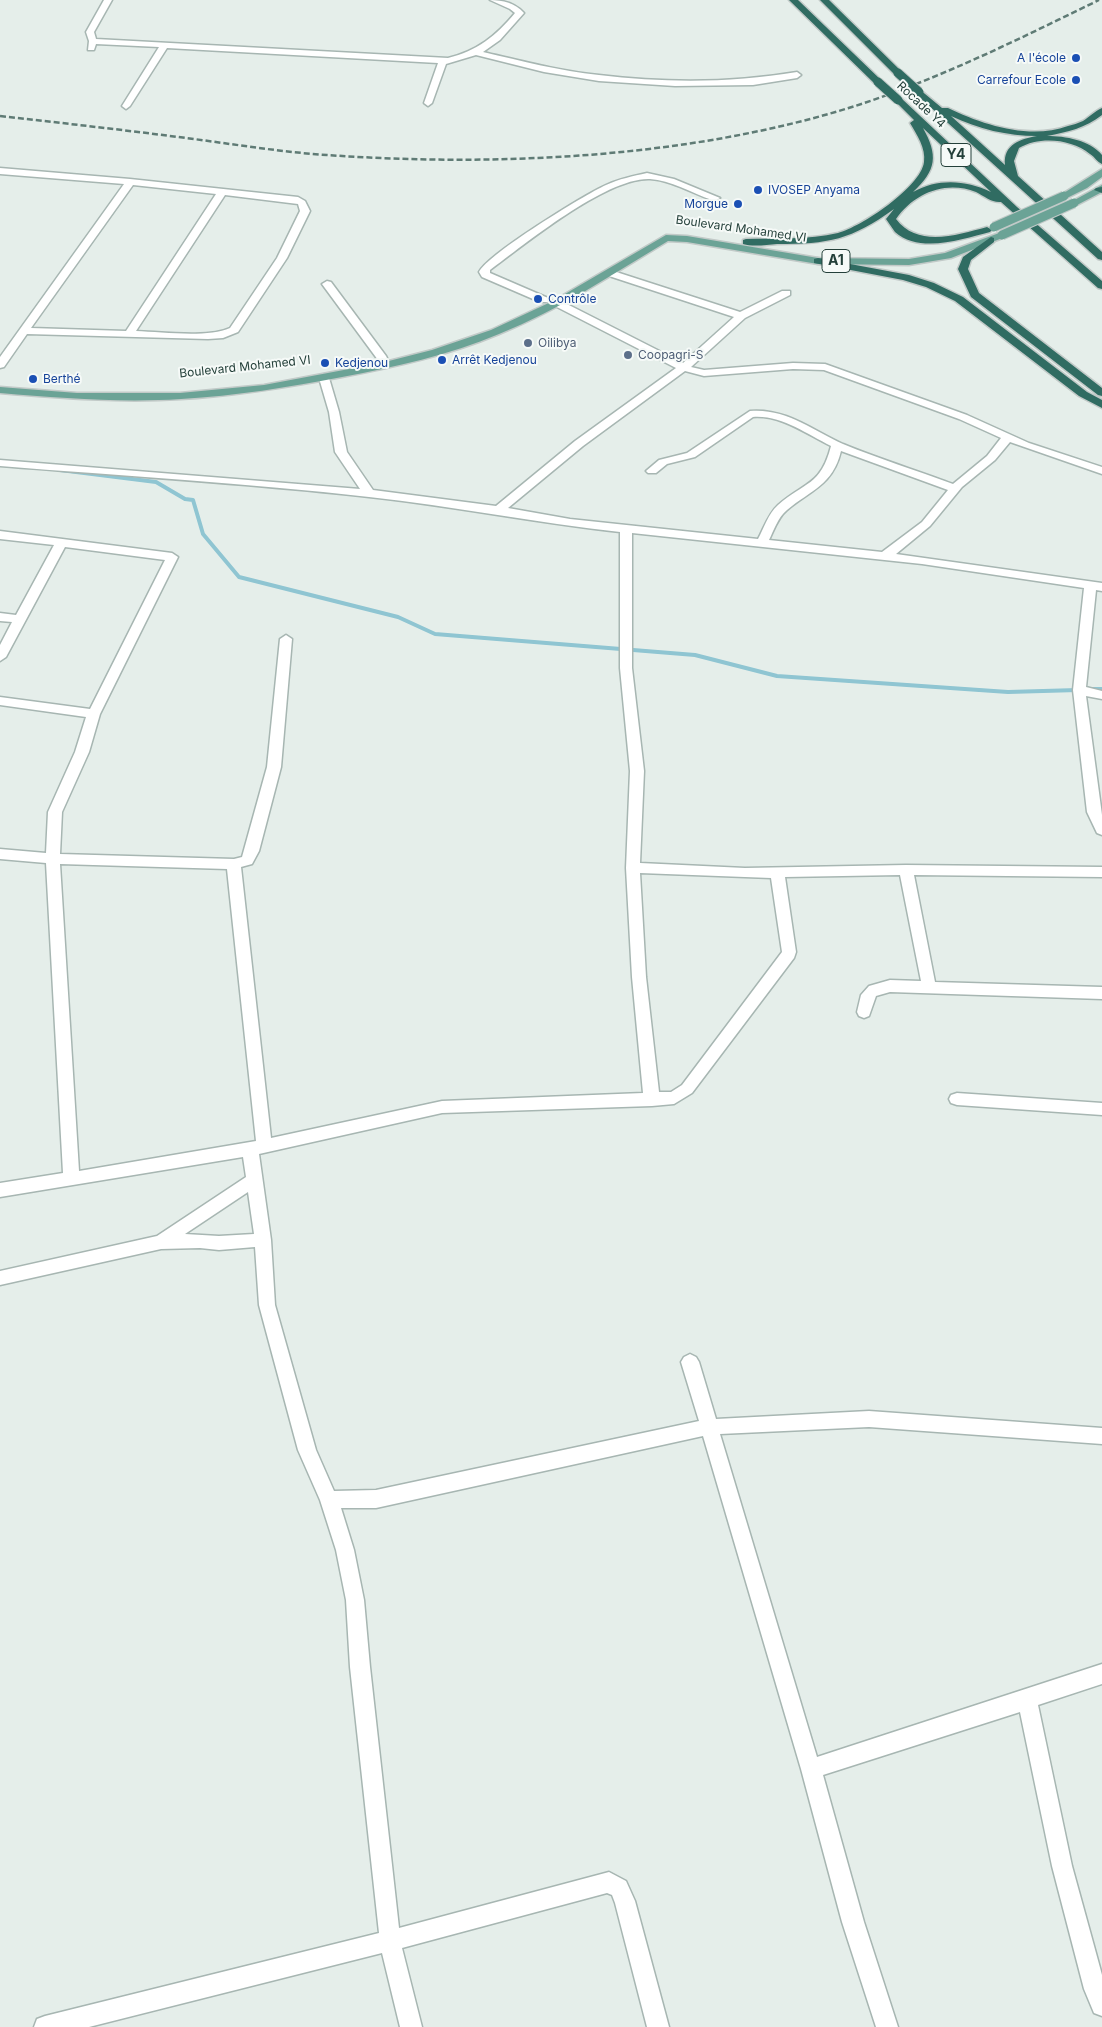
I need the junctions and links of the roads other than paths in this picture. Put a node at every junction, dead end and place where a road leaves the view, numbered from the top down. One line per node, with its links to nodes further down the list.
1 (108, 0): 5 (street)
2 (494, 0): 6 (street)
3 (793, 0): 12 (highway, Rocade Y4 / Y4, bridge)
4 (824, 0): 9 (highway, Rocade Y4 / Y4, bridge)
5 (164, 46): 7 (street); 11 (street)
6 (477, 53): 7 (street); 8 (street)
7 (443, 61): 10 (street)
8 (797, 75)
9 (928, 100): 13 (highway); 17 (highway, Rocade Y4 / Y4)
10 (428, 103)
11 (126, 106)
12 (907, 109): 22 (highway, Rocade Y4 / Y4); 24 (highway)
13 (1102, 111)
14 (1102, 161): 17 (highway)
15 (0, 171): 18 (street)
16 (1102, 172): 23 (main road, Boulevard Mohamed VI / A1, bridge)
17 (1015, 179): 25 (highway, Rocade Y4 / Y4)
18 (130, 182): 20 (street); 34 (street)
19 (1101, 189): 23 (main road, Boulevard Mohamed VI / A1, bridge)
20 (222, 192): 35 (street); 35 (street)
21 (715, 198): 31 (street)
22 (1014, 208): 23 (highway); 29 (highway, Rocade Y4 / Y4)
23 (991, 232): 24 (main road, Boulevard Mohamed VI / A1); 26 (main road, Boulevard Mohamed VI / A1); 42 (highway)
24 (746, 242): 31 (main road, Boulevard Mohamed VI / A1)
25 (1102, 257)
26 (818, 261): 27 (main road, Boulevard Mohamed VI / A1); 43 (highway)
27 (610, 273): 32 (main road, Boulevard Mohamed VI / A1); 33 (street)
28 (327, 284): 36 (street)
29 (1102, 286)
30 (786, 293): 33 (street)
31 (544, 300): 36 (main road, Boulevard Mohamed VI / A1)
32 (557, 303): 38 (street); 39 (main road, Boulevard Mohamed VI / A1)
33 (741, 316): 38 (street)
34 (24, 331): 35 (street); 37 (street)
35 (129, 334)
36 (382, 358): 40 (main road, Boulevard Mohamed VI / A1)
37 (0, 365)
38 (684, 368): 44 (street); 51 (street)
39 (324, 378): 41 (main road, Boulevard Mohamed VI / A1); 50 (street)
40 (0, 382)
41 (0, 390)
42 (1102, 393)
43 (1102, 405)
44 (1008, 438): 48 (street); 49 (street)
45 (837, 445): 47 (street); 49 (street); 55 (street)
46 (0, 463): 50 (street)
47 (652, 471)
48 (1102, 471)
49 (955, 488): 56 (street)
50 (369, 493): 51 (street)
51 (499, 510): 52 (street)
52 (626, 529): 55 (street); 70 (street)
53 (0, 535): 54 (street)
54 (61, 543): 59 (street); 65 (street)
55 (762, 543): 56 (street)
56 (885, 556): 57 (street)
57 (1096, 587): 62 (street)
58 (0, 617): 59 (street)
59 (20, 619): 61 (street)
60 (286, 640): 69 (street)
61 (0, 657)
62 (1080, 690): 63 (street); 66 (street)
63 (1102, 696)
64 (0, 701): 65 (street)
65 (94, 714): 68 (street)
66 (1102, 830)
67 (0, 854): 68 (street)
68 (53, 859): 69 (street); 81 (street)
69 (234, 864): 80 (street)
70 (633, 868): 72 (street); 78 (street)
71 (906, 870): 72 (street); 73 (street); 74 (street)
72 (777, 872): 78 (street)
73 (1102, 872)
74 (929, 987): 75 (street); 76 (street)
75 (1102, 993)
76 (864, 1012)
77 (957, 1099): 79 (street)
78 (652, 1100): 80 (street)
79 (1102, 1110)
80 (257, 1148): 81 (street); 82 (street)
81 (71, 1179): 83 (street)
82 (255, 1179): 84 (street); 85 (street)
83 (0, 1190)
84 (263, 1240): 85 (street); 90 (street)
85 (160, 1242): 86 (street)
86 (0, 1278)
87 (690, 1362): 88 (street)
88 (709, 1427): 89 (street); 90 (street); 93 (street)
89 (1102, 1436)
90 (329, 1500): 94 (street)
91 (1102, 1674): 92 (street)
92 (1027, 1700): 93 (street); 95 (street)
93 (811, 1769): 99 (street)
94 (390, 1940): 96 (street); 97 (street); 98 (street)
95 (1102, 2005)
96 (45, 2027)
97 (411, 2027)
98 (658, 2027)
99 (887, 2027)

